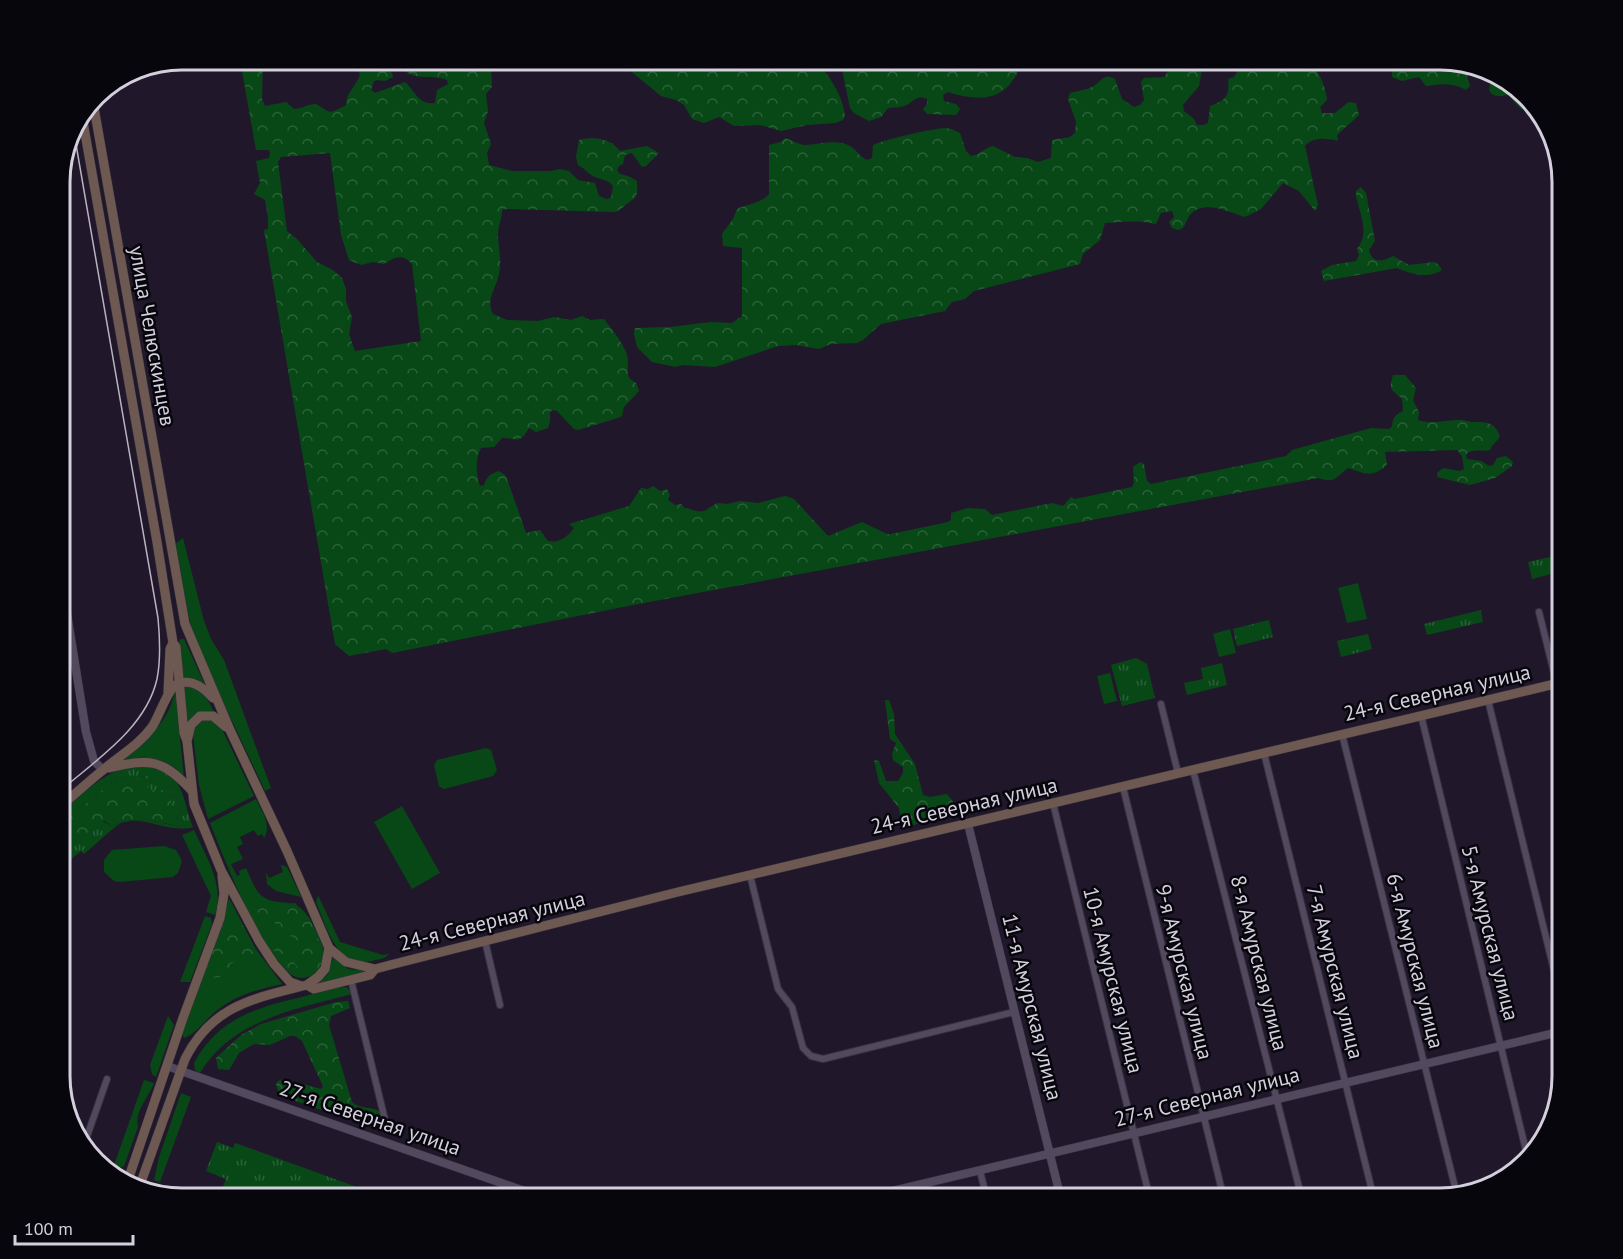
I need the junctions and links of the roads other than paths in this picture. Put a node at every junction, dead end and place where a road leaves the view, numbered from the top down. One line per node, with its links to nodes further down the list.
1 (95, 113): 3 (main road, улица Челюскинцев)
2 (84, 129): 4 (main road, улица Челюскинцев)
3 (111, 205): 4 (main road); 5 (main road, улица Челюскинцев)
4 (98, 207): 6 (main road, улица Челюскинцев)
5 (150, 429): 6 (main road); 7 (main road, улица Челюскинцев)
6 (138, 431): 8 (main road, улица Челюскинцев)
7 (170, 540): 8 (main road); 17 (main road, улица Челюскинцев)
8 (158, 542): 11 (main road, улица Челюскинцев)
9 (1539, 612): 12 (street)
10 (71, 643): 24 (street)
11 (173, 643): 13 (main road, улица Челюскинцев); 15 (main road)
12 (1552, 656)
13 (178, 683): 15 (main road); 17 (main road); 22 (main road, улица Челюскинцев)
14 (1552, 685): 16 (main road, 24-я Северная улица)
15 (168, 693): 24 (main road)
16 (1488, 700): 19 (main road, 24-я Северная улица); 36 (street)
17 (217, 702): 20 (main road, улица Челюскинцев)
18 (1161, 704): 26 (street)
19 (1421, 716): 21 (main road, 24-я Северная улица); 43 (street, 5-я Амурская улица)
20 (230, 730): 22 (main road); 35 (main road, улица Челюскинцев)
21 (1342, 734): 23 (main road, 24-я Северная улица); 44 (street, 6-я Амурская улица)
22 (187, 741): 28 (main road, улица Челюскинцев)
23 (1264, 753): 25 (main road, 24-я Северная улица); 48 (street, 7-я Амурская улица)
24 (104, 770): 28 (main road); 29 (main road)
25 (1193, 770): 26 (main road, 24-я Северная улица); 49 (street, 8-я Амурская улица)
26 (1178, 773): 27 (main road, 24-я Северная улица)
27 (1123, 787): 30 (main road, 24-я Северная улица); 50 (street, 9-я Амурская улица)
28 (192, 791): 32 (main road, улица Челюскинцев)
29 (71, 798)
30 (1053, 803): 31 (main road, 24-я Северная улица); 52 (street, 10-я Амурская улица)
31 (968, 824): 33 (main road, 24-я Северная улица); 41 (street, 11-я Амурская улица)
32 (221, 870): 39 (main road); 45 (main road)
33 (750, 875): 34 (main road, 24-я Северная улица); 41 (street)
34 (485, 941): 37 (main road, 24-я Северная улица); 40 (street)
35 (330, 948): 37 (main road, 24-я Северная улица); 39 (main road)
36 (1552, 962)
37 (375, 969): 38 (main road, 24-я Северная улица)
38 (351, 980): 39 (main road, 24-я Северная улица); 51 (street)
39 (304, 986): 46 (main road, 24-я Северная улица)
40 (500, 1005)
41 (1014, 1012): 55 (street, 11-я Амурская улица)
42 (1552, 1033): 43 (street, 27-я Северная улица)
43 (1500, 1046): 44 (street, 27-я Северная улица); 54 (street, 5-я Амурская улица)
44 (1424, 1063): 48 (street, 27-я Северная улица); 60 (street, 6-я Амурская улица)
45 (167, 1066): 46 (street, 27-я Северная улица); 57 (main road)
46 (181, 1071): 58 (main road, 24-я Северная улица); 61 (street, 27-я Северная улица)
47 (107, 1079): 53 (street)
48 (1345, 1082): 49 (street, 27-я Северная улица); 69 (street, 7-я Амурская улица)
49 (1277, 1099): 50 (street, 27-я Северная улица); 68 (street, 8-я Амурская улица)
50 (1203, 1117): 52 (street, 27-я Северная улица); 67 (street, 9-я Амурская улица)
51 (386, 1124)
52 (1134, 1133): 55 (street, 27-я Северная улица); 66 (street, 10-я Амурская улица)
53 (87, 1136)
54 (1526, 1149)
55 (1050, 1154): 56 (street, 27-я Северная улица); 65 (street, 11-я Амурская улица)
56 (980, 1170): 59 (street, 27-я Северная улица); 64 (street)
57 (130, 1175)
58 (141, 1181)
59 (918, 1185): 62 (street, 27-я Северная улица); 63 (street)
60 (1455, 1187)
61 (516, 1188)
62 (905, 1188)
63 (919, 1188)
64 (984, 1188)
65 (1058, 1188)
66 (1147, 1188)
67 (1221, 1188)
68 (1299, 1188)
69 (1371, 1188)

